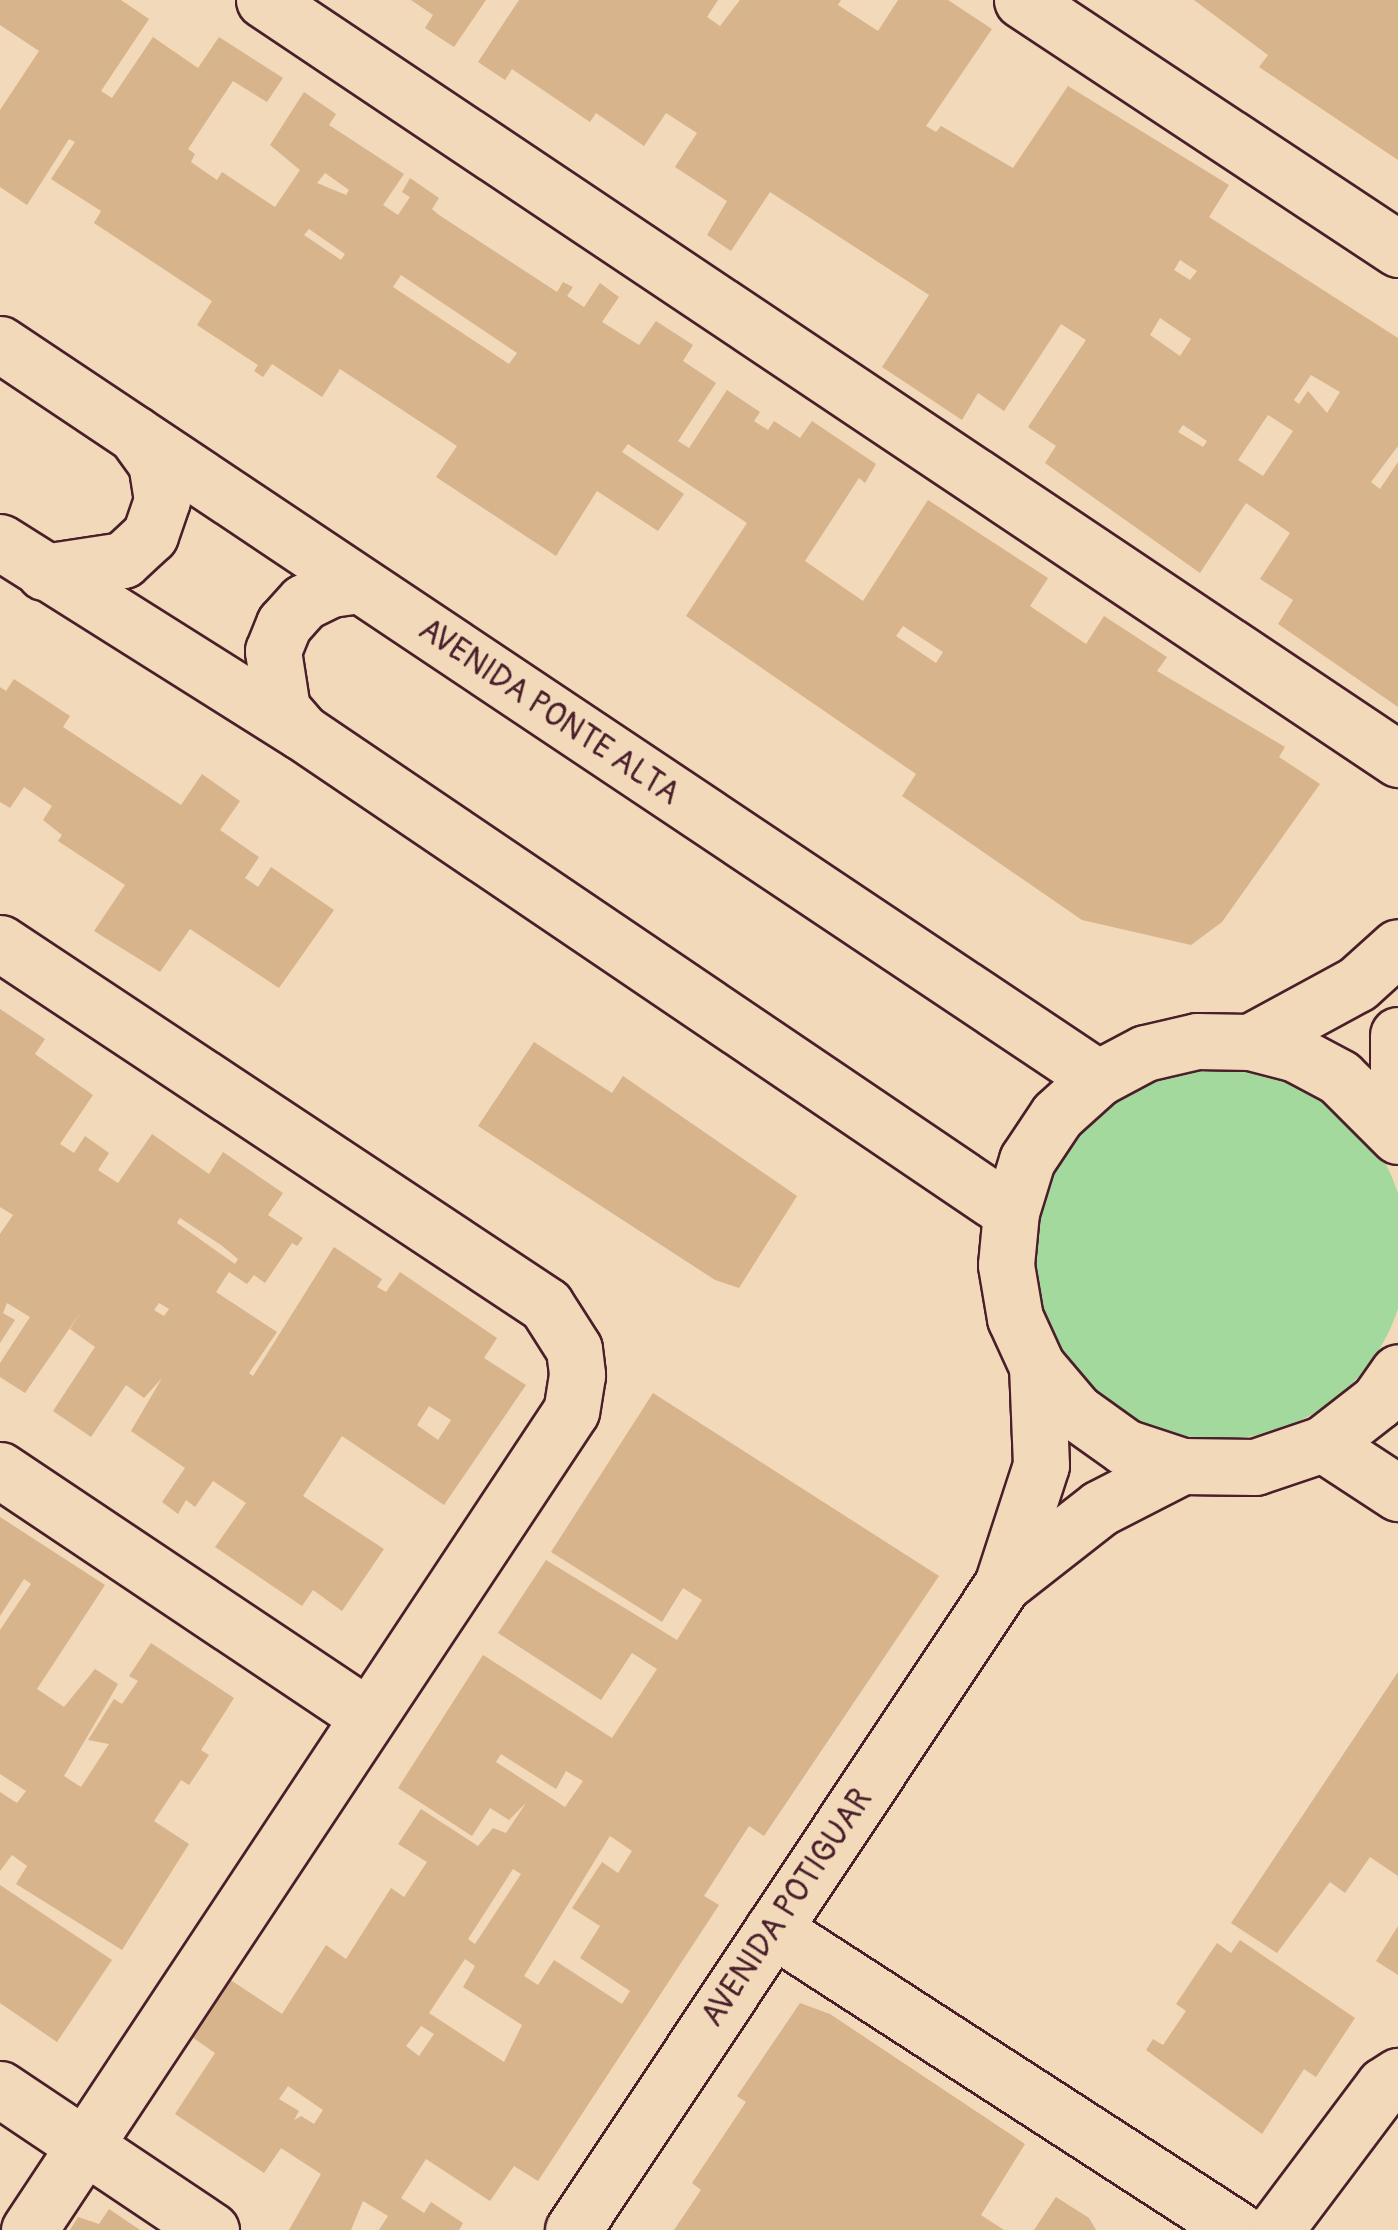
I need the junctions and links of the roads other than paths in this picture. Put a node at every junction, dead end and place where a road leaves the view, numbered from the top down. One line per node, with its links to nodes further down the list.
1 (264, 0): 9 (street)
2 (1022, 0): 3 (street)
3 (1398, 249)
4 (0, 344): 5 (street, AVENIDA PONTE ALTA)
5 (134, 434): 6 (street); 7 (street, AVENIDA PONTE ALTA)
6 (22, 557): 8 (street)
7 (359, 585): 8 (street); 14 (street, AVENIDA PONTE ALTA)
8 (302, 732): 17 (street)
9 (1398, 759)
10 (0, 942): 25 (street)
11 (1398, 947): 13 (street, AVENIDA POTIGUAR)
12 (1398, 1034): 15 (street)
13 (1250, 1042): 14 (street, AVENIDA POTIGUAR); 16 (street, AVENIDA POTIGUAR)
14 (1098, 1078): 17 (street, AVENIDA POTIGUAR)
15 (1398, 1111)
16 (1398, 1136)
17 (1011, 1212): 18 (street, AVENIDA POTIGUAR)
18 (1037, 1366): 21 (street, AVENIDA POTIGUAR); 24 (street, AVENIDA POTIGUAR)
19 (1398, 1372): 20 (street, AVENIDA POTIGUAR)
20 (1324, 1444): 21 (street, AVENIDA POTIGUAR); 23 (street)
21 (1182, 1466): 24 (street, AVENIDA POTIGUAR)
22 (0, 1470): 25 (street)
23 (1398, 1493)
24 (1002, 1585): 26 (street, AVENIDA POTIGUAR)
25 (368, 1716): 29 (street)
26 (774, 1929): 32 (street, AVENIDA POTIGUAR); 33 (street)
27 (1398, 2076): 34 (street)
28 (0, 2088): 29 (street)
29 (85, 2144): 30 (street); 31 (street)
30 (29, 2230)
31 (212, 2230)
32 (573, 2230)
33 (1238, 2230)
34 (1275, 2230)

